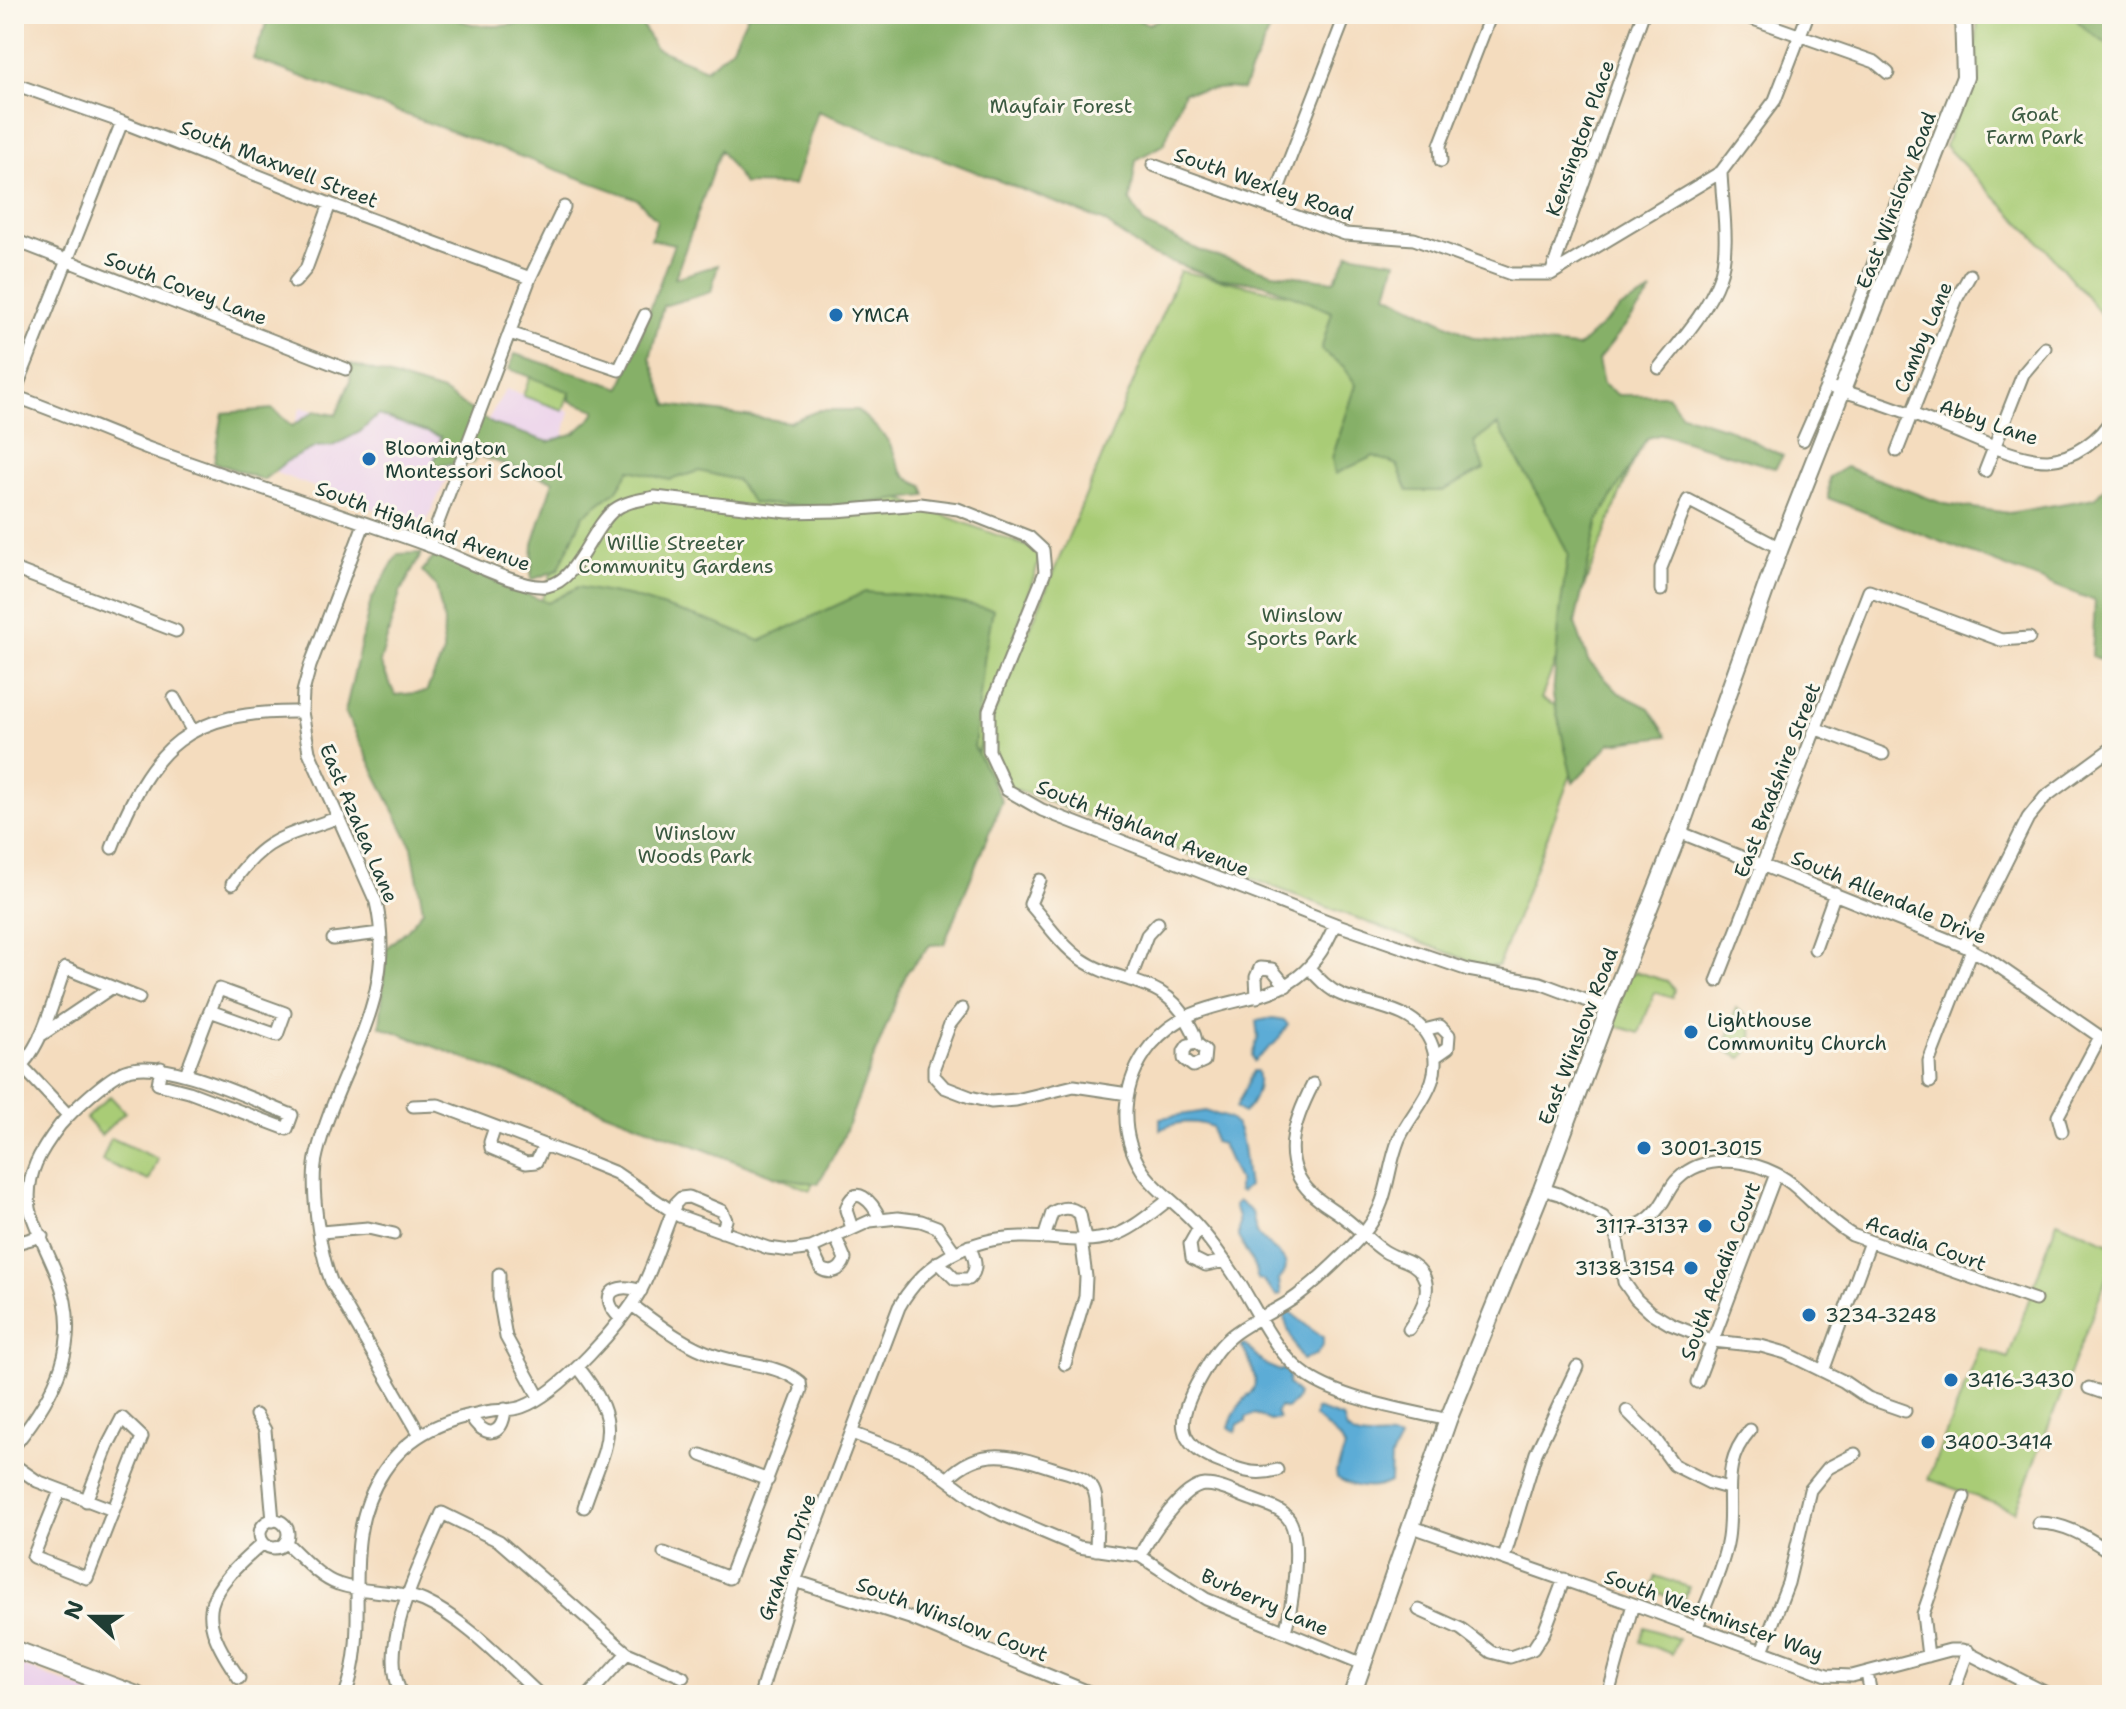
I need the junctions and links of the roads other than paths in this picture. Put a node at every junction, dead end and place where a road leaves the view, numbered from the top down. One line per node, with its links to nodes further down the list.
1 (1346, 14): 17 (street)
2 (1491, 14): 11 (street)
3 (1643, 14): 20 (street, Kensington Place)
4 (1739, 14): 7 (street)
5 (1808, 14): 7 (street)
6 (1964, 16): 30 (main road, East Winslow Road)
7 (1800, 36): 8 (street); 13 (street)
8 (1888, 73)
9 (14, 84): 10 (street, South Maxwell Street)
10 (122, 122): 15 (street, South Maxwell Street); 19 (street)
11 (1441, 161)
12 (1153, 165): 17 (street, South Wexley Road)
13 (1721, 172): 20 (street); 27 (street)
14 (1906, 177): 29 (street, East Winslow Road)
15 (330, 204): 22 (street, South Maxwell Street); 23 (street)
16 (564, 207): 22 (street)
17 (1271, 207): 20 (street, South Wexley Road)
18 (14, 240): 19 (street, South Covey Lane)
19 (66, 262): 28 (street, South Covey Lane); 31 (street)
20 (1551, 274)
21 (1970, 275): 32 (street, Camby Lane)
22 (530, 278): 25 (street)
23 (295, 282)
24 (645, 315): 25 (street)
25 (510, 333): 39 (street)
26 (2045, 348): 35 (street)
27 (1659, 368)
28 (346, 369)
29 (1826, 386): 30 (street); 34 (street, East Winslow Road)
30 (1843, 391): 32 (street, Abby Lane); 40 (main road, East Winslow Road)
31 (14, 395): 38 (street, South Highland Avenue)
32 (1911, 413): 35 (street, Abby Lane); 36 (street, Camby Lane)
33 (2112, 417): 35 (street, Abby Lane)
34 (1803, 440)
35 (1993, 446): 37 (street)
36 (1897, 451)
37 (1985, 471)
38 (364, 524): 39 (street, South Highland Avenue); 46 (street, East Azalea Lane)
39 (429, 546): 59 (street, South Highland Avenue)
40 (1780, 548): 42 (street); 52 (main road, East Winslow Road)
41 (14, 569): 43 (street)
42 (1661, 590)
43 (176, 631)
44 (2029, 638): 47 (street, East Bradshire Street)
45 (174, 698): 48 (street)
46 (302, 712): 48 (street); 51 (street, East Azalea Lane)
47 (1817, 729): 50 (street); 54 (street, East Bradshire Street)
48 (193, 732): 53 (street)
49 (2112, 748): 62 (street)
50 (1883, 754)
51 (339, 817): 56 (street); 60 (street, East Azalea Lane)
52 (1679, 832): 54 (street, South Allendale Drive); 72 (main road, East Winslow Road)
53 (112, 848)
54 (1764, 865): 57 (street, South Allendale Drive); 66 (street, East Bradshire Street)
55 (1040, 880): 65 (street)
56 (232, 884)
57 (1835, 893): 62 (street, South Allendale Drive); 63 (street)
58 (1158, 923): 65 (street)
59 (1335, 924): 64 (street); 72 (street, South Highland Avenue)
60 (380, 933): 61 (street); 99 (street, East Azalea Lane)
61 (333, 939)
62 (1968, 948): 77 (street, South Allendale Drive); 84 (street)
63 (1815, 949)
64 (1309, 968): 67 (street); 75 (street)
65 (1130, 980): 74 (street)
66 (1717, 981)
67 (1286, 986): 69 (street); 69 (street)
68 (111, 988): 70 (street); 76 (street); 76 (street)
69 (1257, 997): 74 (street)
70 (139, 998)
71 (962, 1009): 86 (street)
72 (1609, 1009): 93 (main road, East Winslow Road)
73 (210, 1011): 73 (street); 83 (street)
74 (1186, 1017): 78 (street); 86 (street)
75 (1424, 1030): 80 (street); 80 (street)
76 (40, 1036): 81 (street)
77 (2100, 1037): 79 (street, South Allendale Drive); 90 (street)
78 (1196, 1043)
79 (2112, 1045)
80 (1435, 1057): 102 (street)
81 (18, 1068): 88 (street)
82 (161, 1068): 83 (street); 83 (street); 88 (street)
83 (186, 1074)
84 (1930, 1082)
85 (1313, 1084): 102 (street)
86 (1128, 1094): 94 (street)
87 (413, 1106): 89 (street)
88 (68, 1115): 104 (street)
89 (495, 1127): 91 (street); 91 (street)
90 (2062, 1131)
91 (544, 1145): 95 (street)
92 (1776, 1174): 101 (street, Acadia Court); 108 (street, Acadia Court); 122 (street, South Acadia Court)
93 (1542, 1189): 101 (street); 136 (main road, East Winslow Road)
94 (1170, 1199): 98 (street); 107 (street, Graham Drive)
95 (672, 1213): 100 (street); 100 (street); 116 (street)
96 (880, 1219): 97 (street); 97 (street); 112 (street)
97 (852, 1228): 105 (street)
98 (1199, 1228): 113 (street); 113 (street)
99 (321, 1232): 103 (street); 139 (street, East Azalea Lane)
100 (722, 1232): 111 (street)
101 (1616, 1232): 122 (street)
102 (1363, 1233): 120 (street); 121 (street)
103 (394, 1234)
104 (42, 1236): 110 (street); 140 (street)
105 (836, 1238): 111 (street); 111 (street)
106 (1044, 1238): 107 (street, Graham Drive); 107 (street); 109 (street, Graham Drive)
107 (1083, 1239): 123 (street)
108 (1870, 1242): 117 (street, Acadia Court); 126 (street)
109 (969, 1246): 112 (street, Graham Drive); 114 (street)
110 (14, 1247)
111 (811, 1248)
112 (954, 1251): 114 (street, Graham Drive)
113 (1225, 1261): 120 (street)
114 (938, 1262): 138 (street, Graham Drive)
115 (499, 1274): 130 (street)
116 (641, 1291): 118 (street); 119 (street)
117 (2035, 1300)
118 (632, 1305): 119 (street); 146 (street)
119 (620, 1318): 124 (street)
120 (1259, 1318): 136 (street); 144 (street)
121 (1409, 1329)
122 (1713, 1341): 126 (street); 127 (street, South Acadia Court)
123 (1065, 1364)
124 (578, 1367): 130 (street); 151 (street)
125 (1577, 1367): 162 (street)
126 (1823, 1371): 133 (street)
127 (1697, 1382)
128 (2089, 1388): 129 (street)
129 (2112, 1396)
130 (539, 1397): 131 (street)
131 (505, 1409): 135 (street); 135 (street)
132 (1627, 1411): 147 (street)
133 (1905, 1411)
134 (256, 1415): 153 (street)
135 (470, 1415): 139 (street)
136 (1448, 1420): 155 (main road, East Winslow Road)
137 (1750, 1430): 147 (street)
138 (852, 1433): 145 (street, Burberry Lane); 164 (street, Graham Drive)
139 (420, 1435): 165 (street)
140 (14, 1446)
141 (1855, 1454): 172 (street)
142 (701, 1455): 146 (street)
143 (14, 1465): 148 (street)
144 (1277, 1470)
145 (948, 1478): 158 (street, Burberry Lane); 158 (street)
146 (768, 1480): 159 (street)
147 (1728, 1488): 169 (street)
148 (60, 1491): 150 (street); 152 (street)
149 (1964, 1497): 175 (street)
150 (86, 1501): 152 (street); 152 (street)
151 (584, 1507)
152 (113, 1510)
153 (273, 1521): 156 (street); 157 (street)
154 (2038, 1523): 160 (street)
155 (1410, 1526): 162 (street, South Westminster Way); 176 (main road, East Winslow Road)
156 (285, 1542): 157 (street); 165 (street)
157 (263, 1543): 179 (street)
158 (1096, 1550): 161 (street, Burberry Lane)
159 (664, 1553)
160 (2112, 1553)
161 (1140, 1556): 170 (street, Burberry Lane); 170 (street)
162 (1504, 1558): 163 (street, South Westminster Way)
163 (1564, 1579): 167 (street, South Westminster Way); 168 (street)
164 (795, 1581): 185 (street, Graham Drive); 186 (street, South Winslow Court)
165 (356, 1589): 166 (street); 181 (street)
166 (409, 1596): 174 (street); 182 (street); 183 (street)
167 (1633, 1604): 169 (street, South Westminster Way); 188 (street)
168 (1419, 1610)
169 (1697, 1627): 172 (street, South Westminster Way)
170 (1285, 1631): 176 (street, Burberry Lane)
171 (14, 1649): 180 (main road)
172 (1762, 1651): 177 (street, South Westminster Way)
173 (1968, 1651): 175 (street, South Westminster Way); 190 (street); 191 (street)
174 (627, 1653): 178 (street); 184 (street)
175 (1928, 1656): 177 (street, South Westminster Way)
176 (1363, 1664): 187 (main road, East Winslow Road)
177 (1867, 1673): 189 (street)
178 (683, 1677)
179 (239, 1678)
180 (137, 1695)
181 (345, 1695)
182 (402, 1695)
183 (540, 1695)
184 (589, 1695)
185 (760, 1695)
186 (1096, 1695)
187 (1352, 1695)
188 (1608, 1695)
189 (1871, 1695)
190 (1952, 1695)
191 (2050, 1695)

